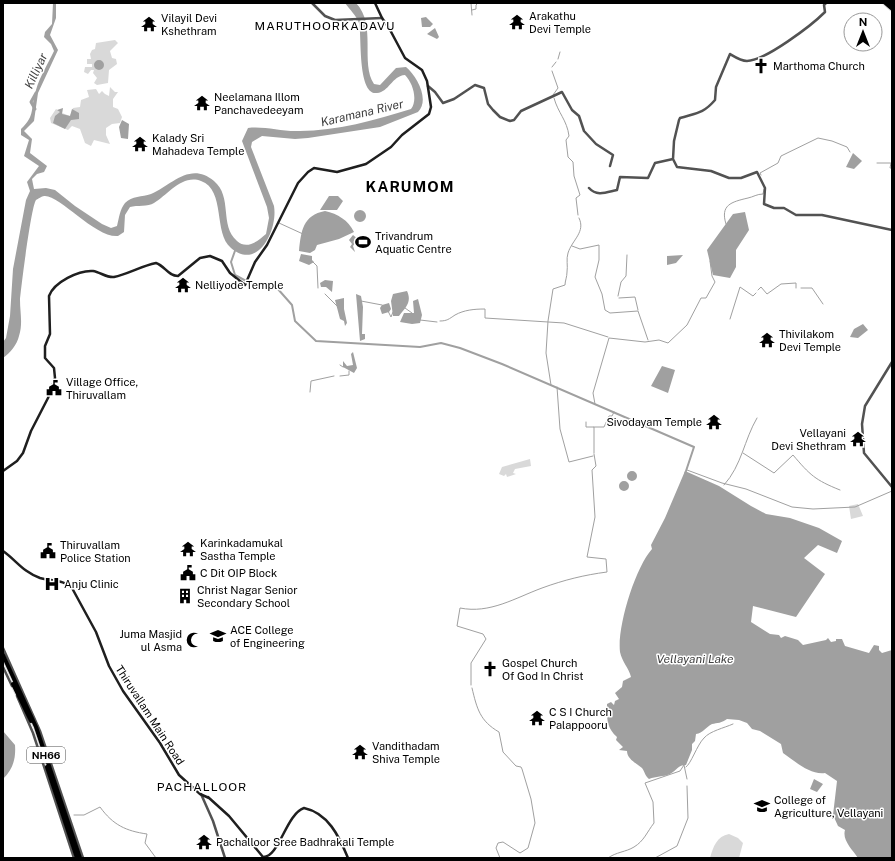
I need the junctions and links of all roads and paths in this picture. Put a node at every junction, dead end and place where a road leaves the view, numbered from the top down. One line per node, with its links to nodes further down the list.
1 (312, 3): 8 (street)
2 (375, 3): 8 (main road)
3 (826, 3): 10 (street)
4 (885, 3): 7 (main road)
5 (889, 3): 6 (main road)
6 (892, 5)
7 (892, 9)
8 (382, 18): 9 (main road)
9 (427, 85): 11 (street); 15 (main road)
10 (673, 159): 12 (street); 13 (street)
11 (610, 166)
12 (589, 188)
13 (892, 230)
14 (892, 362): 16 (street)
15 (3, 472)
16 (892, 487)
17 (3, 551): 22 (main road, Thiruvallam Main Road)
18 (3, 648): 25 (street)
19 (3, 655): 25 (highway, NH66)
20 (3, 662): 25 (highway, NH66)
21 (3, 667): 25 (street)
22 (194, 788): 23 (main road, Thiruvallam Main Road); 24 (main road, Thiruvallam Main Road)
23 (200, 794): 24 (main road, Thiruvallam Main Road); 26 (street)
24 (209, 798): 27 (main road, Thiruvallam Main Road)
25 (78, 858)
26 (225, 858)
27 (348, 858)

